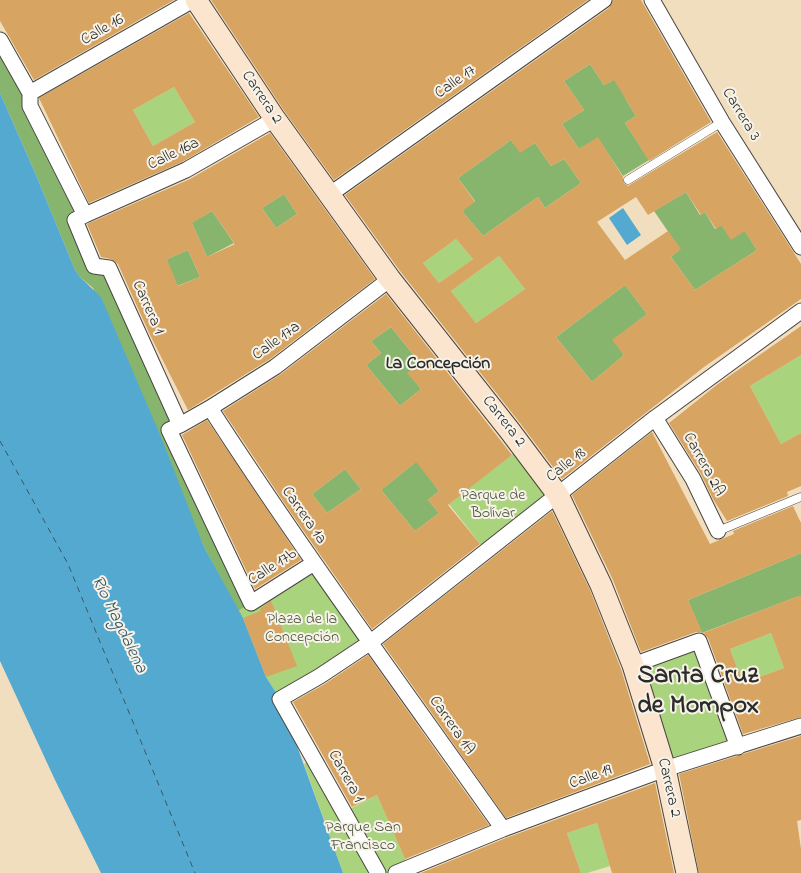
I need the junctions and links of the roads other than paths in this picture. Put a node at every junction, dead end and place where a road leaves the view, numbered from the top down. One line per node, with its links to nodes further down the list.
1 (195, 0): 5 (street, Calle 16); 6 (main road, Carrera 2)
2 (604, 0): 9 (street, Calle 17)
3 (652, 0): 7 (street, Carrera 3)
4 (0, 40): 5 (street)
5 (30, 93): 10 (street)
6 (275, 119): 9 (main road, Carrera 2); 10 (street, Calle 16a)
7 (722, 122): 8 (lane); 11 (street, Carrera 3)
8 (628, 180)
9 (328, 195): 12 (main road, Carrera 2)
10 (85, 215): 16 (street, Carrera 1)
11 (801, 246)
12 (390, 279): 14 (street, Calle 17a); 17 (main road, Carrera 2)
13 (801, 311): 15 (street, Calle 18)
14 (210, 408): 16 (street, Calle 17a); 20 (street, Carrera 1a)
15 (655, 418): 17 (street, Calle 18); 19 (street, Carrera 2A)
16 (180, 425): 20 (street, Calle 17b)
17 (558, 495): 21 (street, Calle 18); 22 (main road, Carrera 2)
18 (801, 497): 19 (lane)
19 (718, 531)
20 (314, 563): 21 (street, Carrera 1a)
21 (371, 642): 23 (street, Calle 18); 27 (street, Carrera 1A)
22 (633, 665): 25 (street); 26 (main road, Carrera 2)
23 (280, 698): 28 (street, Carrera 1)
24 (801, 726): 25 (street, Calle 19)
25 (738, 746): 26 (street, Calle 19)
26 (665, 770): 27 (street, Calle 19); 30 (main road, Carrera 2)
27 (503, 829): 29 (street, Calle 19)
28 (378, 873)
29 (396, 873)
30 (688, 873)

